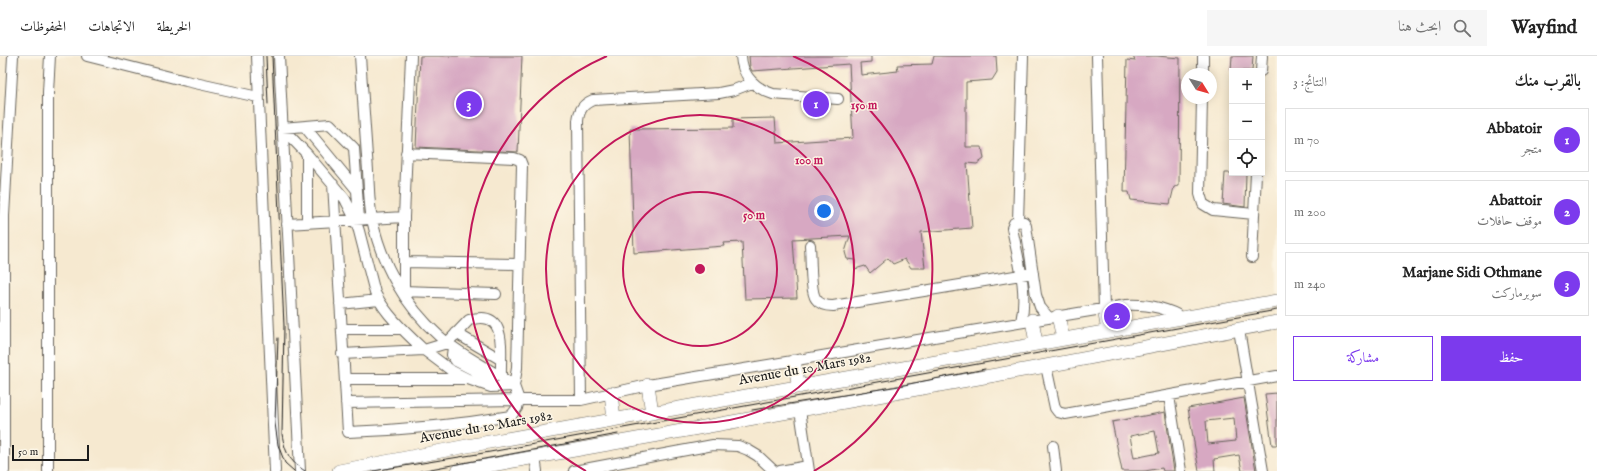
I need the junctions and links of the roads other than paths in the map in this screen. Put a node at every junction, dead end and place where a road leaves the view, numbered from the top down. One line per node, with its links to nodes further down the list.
1 (13, 56): 82 (street)
2 (50, 56): 83 (street)
3 (87, 56): 16 (street)
4 (257, 56): 16 (street)
5 (279, 56): 20 (street)
6 (360, 56): 28 (street)
7 (411, 56): 21 (street)
8 (741, 56): 15 (street)
9 (1023, 56): 31 (street)
10 (1097, 56): 45 (street)
11 (1203, 56): 13 (street)
12 (1262, 56): 14 (street)
13 (1203, 68)
14 (1261, 68)
15 (752, 83): 17 (street); 74 (street)
16 (258, 97): 84 (street)
17 (838, 99)
18 (1202, 104): 26 (street)
19 (305, 127): 20 (street); 25 (street); 25 (street)
20 (282, 128): 22 (street); 33 (street)
21 (406, 153): 27 (street); 37 (street)
22 (307, 154): 24 (street); 32 (street)
23 (1256, 176): 26 (street)
24 (333, 184): 29 (street); 30 (street)
25 (356, 189): 29 (street)
26 (1254, 214): 35 (street)
27 (404, 217): 28 (street); 36 (street)
28 (372, 218): 29 (street); 40 (street)
29 (357, 219): 30 (street); 42 (street)
30 (336, 221): 32 (street); 44 (street)
31 (1018, 221): 38 (street); 39 (street)
32 (307, 223): 33 (street)
33 (287, 224): 85 (street)
34 (810, 244): 39 (street)
35 (1252, 256)
36 (404, 262): 37 (street); 40 (street)
37 (519, 264): 69 (street)
38 (1033, 273): 39 (street); 46 (street)
39 (1020, 275): 48 (street)
40 (403, 291): 41 (street); 57 (street)
41 (496, 294)
42 (379, 300): 44 (street); 51 (street)
43 (1277, 301): 47 (main road, Avenue du 10 Mars 1982)
44 (340, 304): 50 (street)
45 (1104, 309): 46 (street); 47 (street); 53 (main road)
46 (1054, 317): 48 (street); 55 (main road)
47 (1183, 318): 53 (main road, Avenue du 10 Mars 1982)
48 (1027, 321): 56 (main road); 61 (street)
49 (1277, 322): 52 (main road)
50 (342, 329): 51 (street); 59 (street)
51 (402, 329): 58 (street)
52 (1239, 330): 62 (main road); 67 (street)
53 (1108, 331): 55 (main road, Avenue du 10 Mars 1982)
54 (456, 333): 57 (street); 60 (street); 60 (street)
55 (1063, 338): 56 (main road, Avenue du 10 Mars 1982)
56 (1036, 343): 70 (main road, Avenue du 10 Mars 1982)
57 (450, 345): 58 (street); 63 (street)
58 (424, 350): 59 (street); 66 (street)
59 (342, 354): 65 (street)
60 (500, 359): 63 (street)
61 (794, 360): 68 (street); 70 (main road)
62 (1046, 366): 72 (street); 76 (main road)
63 (499, 376): 69 (street)
64 (1277, 376): 67 (street)
65 (344, 379): 66 (street); 75 (street)
66 (468, 379): 69 (street)
67 (1247, 381): 72 (street); 94 (street)
68 (648, 385): 71 (street); 77 (main road)
69 (514, 386): 73 (street)
70 (799, 387): 77 (main road, Avenue du 10 Mars 1982)
71 (611, 393): 74 (street); 78 (main road)
72 (1169, 396): 93 (street)
73 (519, 400): 74 (street); 75 (street); 75 (street)
74 (581, 400)
75 (346, 402)
76 (800, 410): 80 (main road); 81 (street)
77 (652, 413): 78 (main road, Avenue du 10 Mars 1982)
78 (614, 420): 86 (main road, Avenue du 10 Mars 1982)
79 (1053, 446): 92 (street)
80 (534, 457): 87 (main road); 88 (street)
81 (808, 468): 91 (street)
82 (4, 471)
83 (48, 471)
84 (275, 471)
85 (300, 471)
86 (339, 471)
87 (458, 471)
88 (537, 471)
89 (574, 471): 90 (street)
90 (774, 471)
91 (780, 471)
92 (1056, 471)
93 (1181, 471)
94 (1263, 471)

